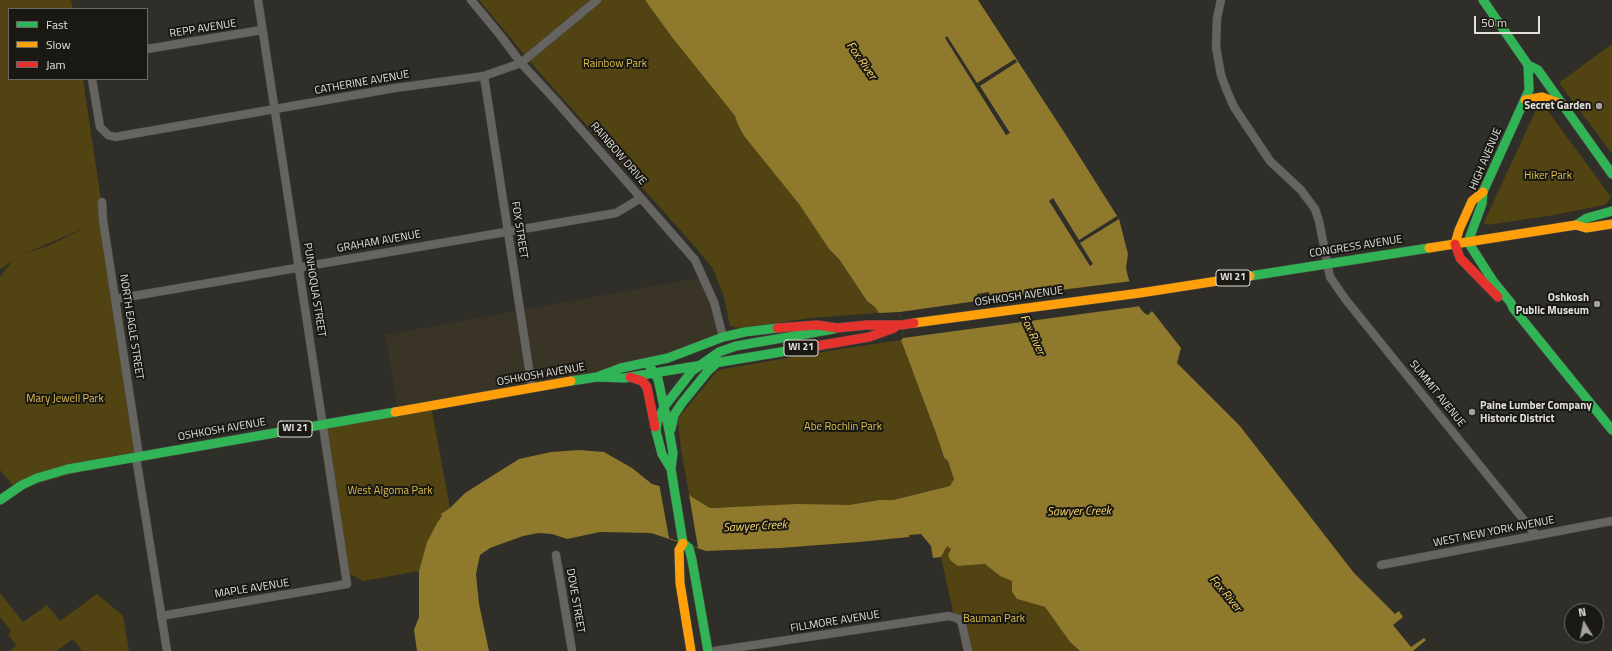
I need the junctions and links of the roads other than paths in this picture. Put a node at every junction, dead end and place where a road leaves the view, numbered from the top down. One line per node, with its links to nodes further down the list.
1 (258, 0): 6 (street, PUNHOQUA STREET)
2 (471, 0): 8 (street, RAINBOW DRIVE)
3 (597, 0): 8 (street, CATHERINE AVENUE)
4 (1221, 0): 25 (street, SUMMIT AVENUE)
5 (1483, 0): 9 (main road)
6 (262, 30): 7 (street, REPP AVENUE); 14 (street, PUNHOQUA STREET)
7 (148, 49)
8 (521, 63): 10 (street, CATHERINE AVENUE); 17 (street, RAINBOW DRIVE)
9 (1528, 65): 12 (main road, HIGH AVENUE); 13 (main road)
10 (484, 76): 14 (street, CATHERINE AVENUE); 22 (street, FOX STREET)
11 (92, 80): 14 (street, CATHERINE AVENUE)
12 (1525, 100): 13 (main road); 16 (main road, HIGH AVENUE)
13 (1562, 104): 15 (main road)
14 (276, 109): 26 (street, PUNHOQUA STREET)
15 (1612, 174)
16 (1483, 192): 23 (main road, HIGH AVENUE); 24 (main road)
17 (641, 198): 22 (street, GRAHAM AVENUE); 32 (street, RAINBOW DRIVE)
18 (102, 202): 28 (street, NORTH EAGLE STREET)
19 (1612, 211): 21 (main road, CONGRESS AVENUE / WI 21)
20 (1612, 224): 21 (main road, CONGRESS AVENUE / WI 21)
21 (1576, 225): 23 (main road, CONGRESS AVENUE / WI 21)
22 (508, 232): 26 (street, GRAHAM AVENUE); 39 (street, FOX STREET)
23 (1468, 242): 24 (main road, CONGRESS AVENUE / WI 21); 29 (main road)
24 (1455, 244): 25 (main road, CONGRESS AVENUE / WI 21); 29 (main road)
25 (1327, 264): 27 (main road, CONGRESS AVENUE / WI 21); 49 (street, SUMMIT AVENUE)
26 (298, 267): 28 (street, GRAHAM AVENUE); 41 (street, PUNHOQUA STREET)
27 (1140, 292): 30 (main road, OSHKOSH AVENUE / WI 21)
28 (116, 299): 45 (street, NORTH EAGLE STREET)
29 (1513, 308): 42 (main road)
30 (901, 325): 31 (main road, OSHKOSH AVENUE / WI 21); 33 (main road, OSHKOSH AVENUE / WI 21)
31 (837, 328): 32 (main road, OSHKOSH AVENUE / WI 21); 35 (main road)
32 (723, 338): 34 (main road, OSHKOSH AVENUE / WI 21)
33 (718, 361): 35 (main road, OSHKOSH AVENUE / WI 21); 44 (main road)
34 (646, 363): 36 (main road); 38 (main road, OSHKOSH AVENUE / WI 21)
35 (699, 365): 36 (main road, OSHKOSH AVENUE / WI 21); 40 (main road)
36 (654, 373): 37 (main road, OSHKOSH AVENUE / WI 21); 40 (main road)
37 (630, 377): 38 (main road, OSHKOSH AVENUE / WI 21); 43 (main road)
38 (597, 378): 39 (main road, OSHKOSH AVENUE / WI 21)
39 (532, 388): 41 (main road, OSHKOSH AVENUE / WI 21)
40 (664, 407): 43 (main road); 44 (main road)
41 (322, 425): 45 (main road, OSHKOSH AVENUE / WI 21); 53 (street, PUNHOQUA STREET)
42 (1612, 430)
43 (656, 431): 46 (main road)
44 (670, 436): 46 (main road)
45 (138, 456): 47 (main road, OSHKOSH AVENUE / WI 21); 54 (street, NORTH EAGLE STREET)
46 (671, 469): 50 (main road)
47 (0, 500)
48 (1612, 521): 49 (street, WEST NEW YORK AVENUE)
49 (1536, 535): 52 (street, WEST NEW YORK AVENUE)
50 (683, 543): 57 (main road); 58 (main road)
51 (556, 555): 56 (street, DOVE STREET)
52 (1381, 565)
53 (347, 584): 54 (street, MAPLE AVENUE)
54 (161, 616): 55 (street, NORTH EAGLE STREET)
55 (167, 651)
56 (572, 651)
57 (691, 651)
58 (708, 651)
59 (714, 651): 60 (street, FILLMORE AVENUE)
60 (968, 651)

